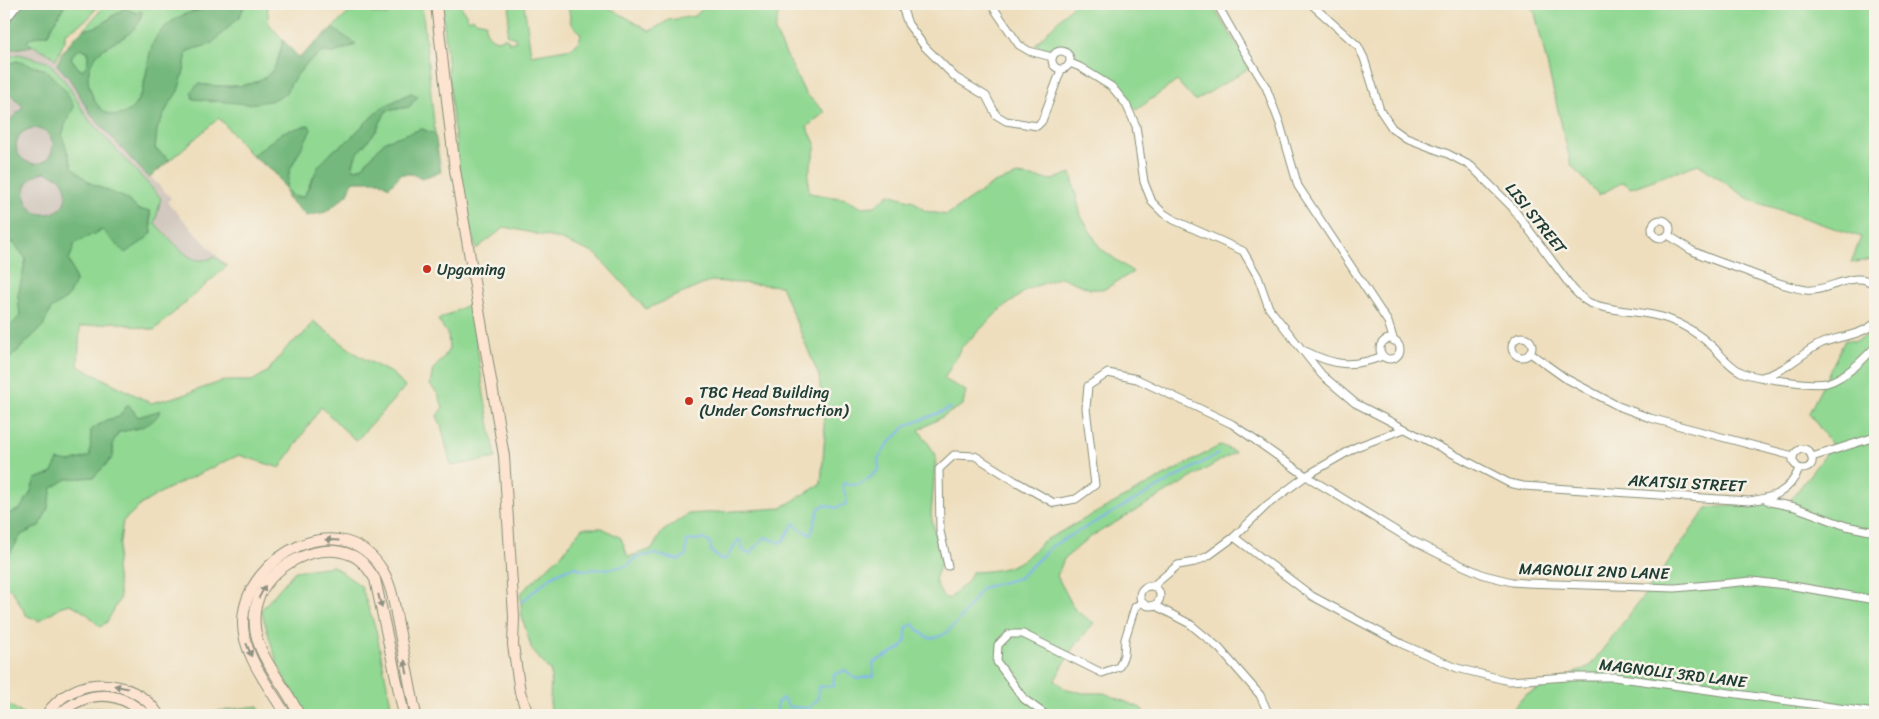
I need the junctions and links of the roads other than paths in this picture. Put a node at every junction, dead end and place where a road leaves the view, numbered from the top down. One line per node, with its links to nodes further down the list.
1 (18, 4): 7 (street)
2 (436, 4): 34 (main road)
3 (901, 4): 10 (street)
4 (991, 4): 8 (street)
5 (1217, 4): 14 (street)
6 (1311, 4): 19 (street, LISI STREET)
7 (4, 22)
8 (1052, 57): 9 (street); 10 (street)
9 (1070, 63): 10 (street); 16 (street)
10 (1061, 70)
11 (1668, 235): 12 (street)
12 (1875, 286)
13 (1875, 323): 19 (street)
14 (1394, 341): 18 (street); 18 (street)
15 (1875, 347): 19 (street, LISI STREET)
16 (1302, 350): 18 (street); 20 (street, AKATSII STREET)
17 (1530, 353): 22 (street)
18 (1383, 356)
19 (1761, 377)
20 (1404, 429): 25 (street); 26 (street, AKATSII STREET)
21 (1875, 437): 23 (street)
22 (1793, 456): 23 (street); 24 (street)
23 (1812, 457): 24 (street)
24 (1799, 468): 26 (street, AKATSII STREET)
25 (1306, 476): 28 (street); 29 (street, MAGNOLII 2ND LANE); 31 (street, MAGNOLII 2ND LANE)
26 (1765, 499): 27 (street)
27 (1875, 532)
28 (1234, 537): 30 (street); 36 (street, MAGNOLII 3RD LANE)
29 (948, 566)
30 (1153, 586): 32 (street); 33 (street)
31 (1875, 600)
32 (1142, 602): 33 (street); 48 (street)
33 (1154, 604): 49 (street)
34 (514, 617): 35 (main road); 47 (main road)
35 (513, 645): 45 (main road); 46 (main road)
36 (1875, 714)
37 (46, 715): 40 (main road, one-way to 37)
38 (58, 715): 39 (main road)
39 (146, 715)
40 (159, 715)
41 (286, 715): 44 (main road, one-way to 41)
42 (299, 715): 43 (main road, one-way to 43)
43 (404, 715)
44 (416, 715)
45 (522, 715)
46 (528, 715)
47 (534, 715)
48 (1046, 715)
49 (1269, 715)

